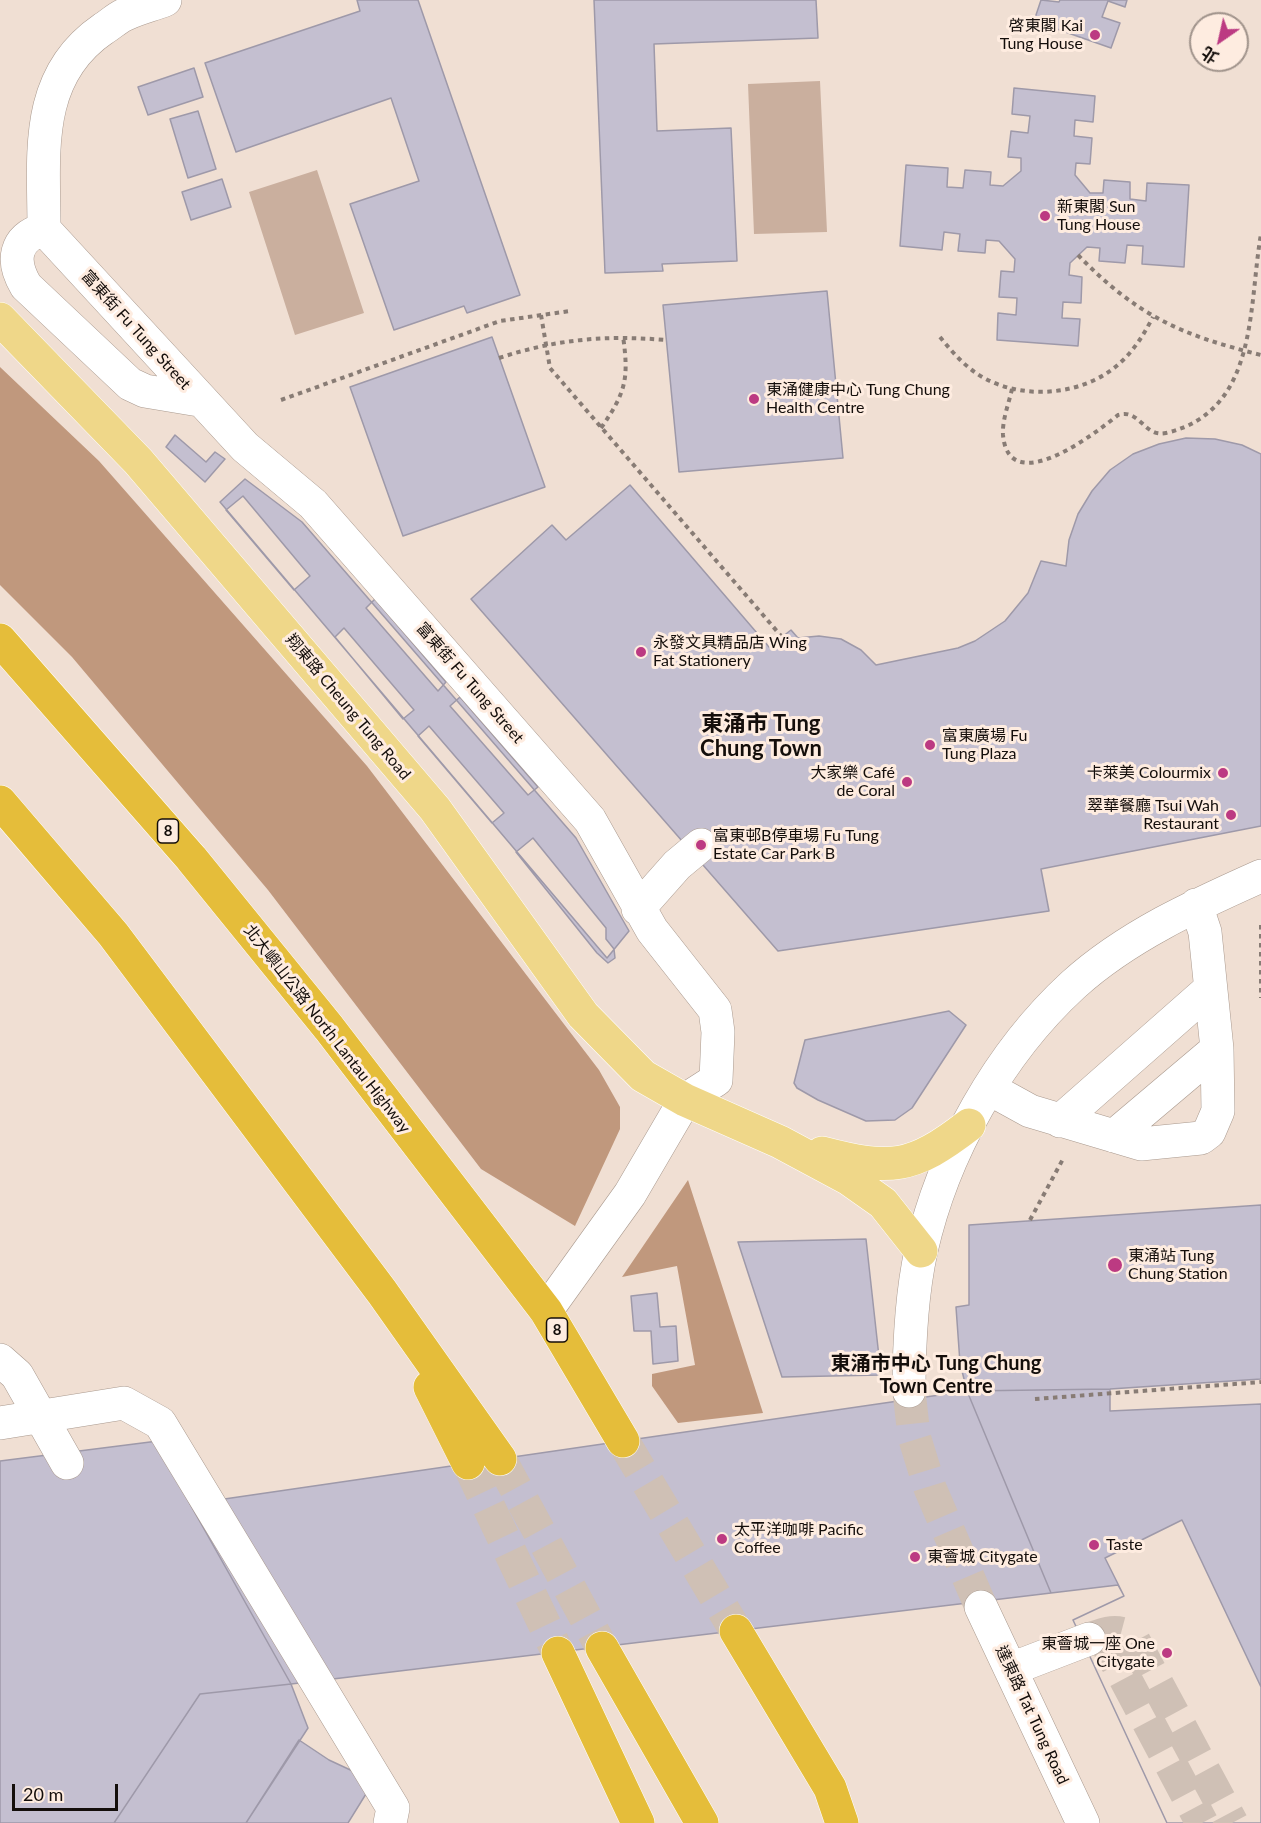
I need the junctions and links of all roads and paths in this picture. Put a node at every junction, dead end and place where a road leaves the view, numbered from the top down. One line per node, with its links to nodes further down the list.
1 (165, 0): 2 (street)
2 (44, 229): 16 (street, 富東街 Fu Tung Street); 16 (street)
3 (1261, 234): 12 (path)
4 (1078, 255): 7 (path)
5 (570, 311): 6 (path)
6 (541, 315): 17 (path); 18 (path)
7 (1153, 318): 12 (path); 15 (path)
8 (0, 319): 31 (main road, 翔東路 Cheung Tung Road)
9 (623, 336): 11 (path, bridge); 14 (path, bridge); 18 (path)
10 (940, 337): 15 (path)
11 (666, 340)
12 (1245, 351): 13 (path); 15 (path)
13 (1261, 355)
14 (499, 358)
15 (1012, 389)
16 (199, 400): 25 (street, 富東街 Fu Tung Street)
17 (281, 400)
18 (601, 428): 19 (path)
19 (782, 637)
20 (0, 640): 39 (highway, 北大嶼山公路 North Lantau Highway / 8)
21 (0, 802): 47 (highway)
22 (701, 845): 25 (street)
23 (1261, 876): 24 (street)
24 (1196, 905): 27 (street); 30 (street)
25 (638, 909): 31 (street, 富東街 Fu Tung Street)
26 (1261, 925): 28 (path)
27 (1210, 989): 29 (street); 32 (street)
28 (1261, 998)
29 (1217, 1049): 34 (street); 34 (street)
30 (990, 1089): 32 (street); 33 (street)
31 (685, 1100): 35 (main road); 39 (street)
32 (1060, 1121): 34 (street)
33 (969, 1125): 35 (main road); 38 (street)
34 (1114, 1136)
35 (780, 1142): 38 (main road)
36 (1063, 1159): 37 (path)
37 (1030, 1220)
38 (921, 1251): 42 (street)
39 (546, 1311): 46 (highway, 北大嶼山公路 North Lantau Highway / 8)
40 (0, 1360): 44 (street)
41 (1261, 1382): 43 (path)
42 (909, 1391)
43 (1035, 1399)
44 (42, 1417): 45 (street); 48 (street); 56 (street)
45 (0, 1423)
46 (623, 1441)
47 (484, 1461)
48 (67, 1463)
49 (981, 1607): 54 (street, 達東路 Tat Tung Road)
50 (736, 1631): 55 (highway)
51 (1089, 1639): 54 (street)
52 (602, 1648): 58 (highway)
53 (558, 1653): 57 (highway)
54 (1011, 1669): 61 (street, 達東路 Tat Tung Road)
55 (830, 1788): 59 (highway); 60 (highway)
56 (390, 1823)
57 (638, 1823)
58 (702, 1823)
59 (842, 1823)
60 (852, 1823)
61 (1083, 1823)

